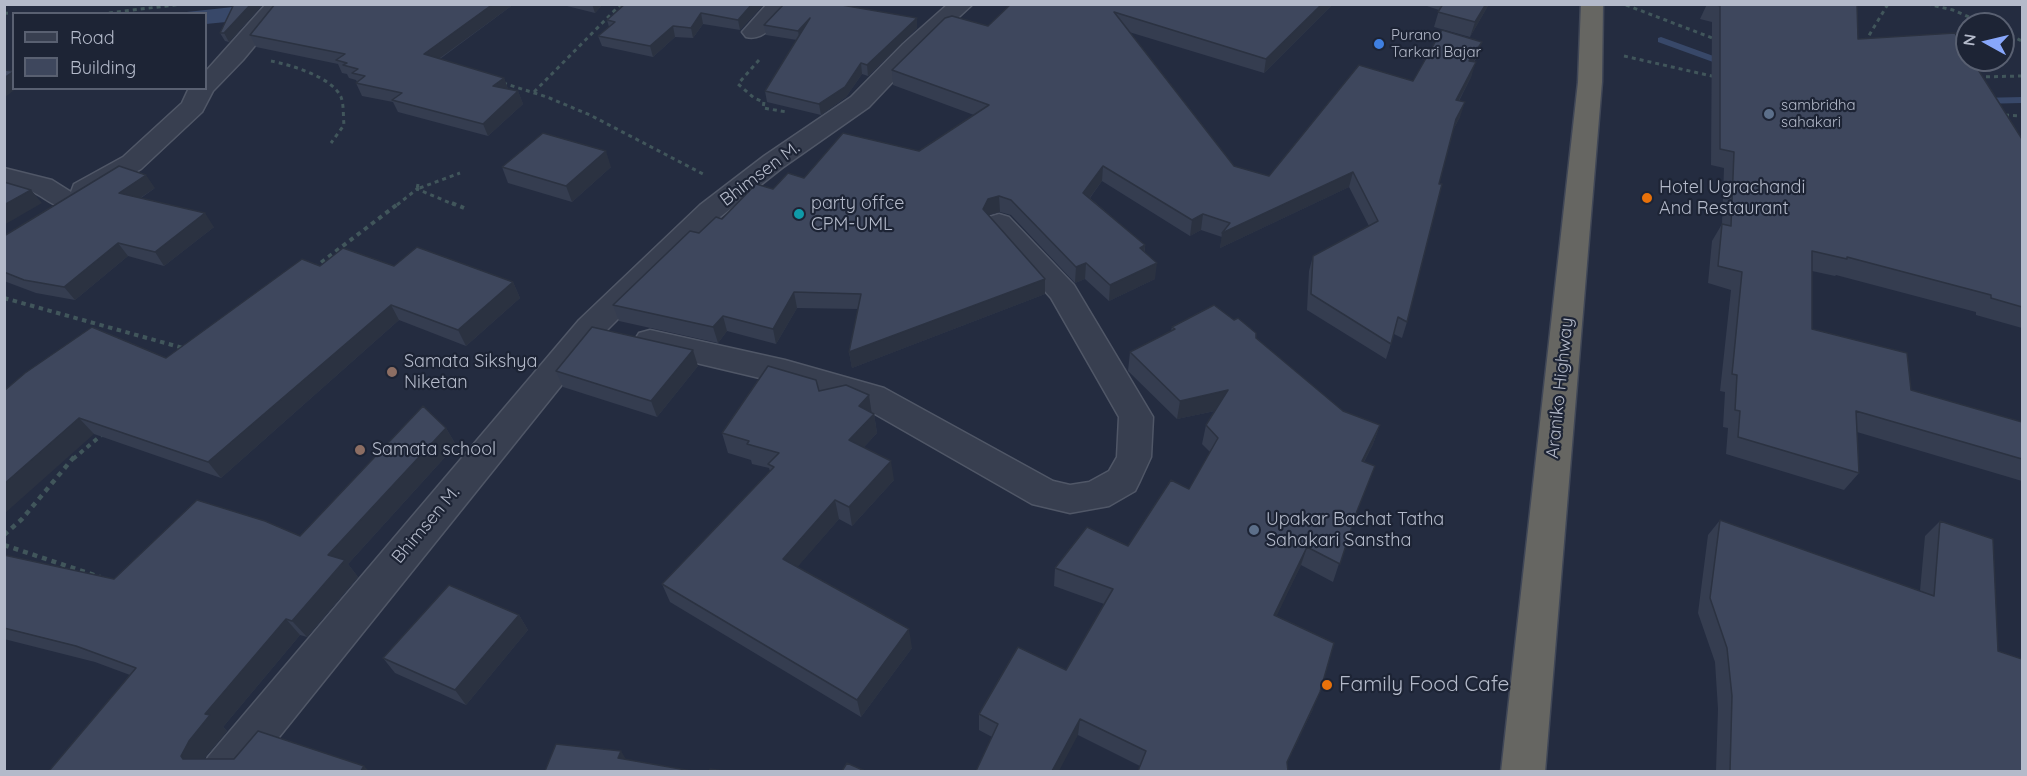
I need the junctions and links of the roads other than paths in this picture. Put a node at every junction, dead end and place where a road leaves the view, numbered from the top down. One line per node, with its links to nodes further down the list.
1 (780, 4): 5 (street)
2 (962, 4): 12 (street, Bhimsen M.)
3 (1592, 4): 14 (highway, Araniko Highway)
4 (277, 6): 6 (street)
5 (756, 30)
6 (207, 84)
7 (201, 90): 9 (street)
8 (4, 176): 9 (street)
9 (67, 201): 10 (street)
10 (40, 218)
11 (999, 223): 12 (street)
12 (590, 328): 13 (street, Bhimsen M.)
13 (223, 771)
14 (1523, 771)

